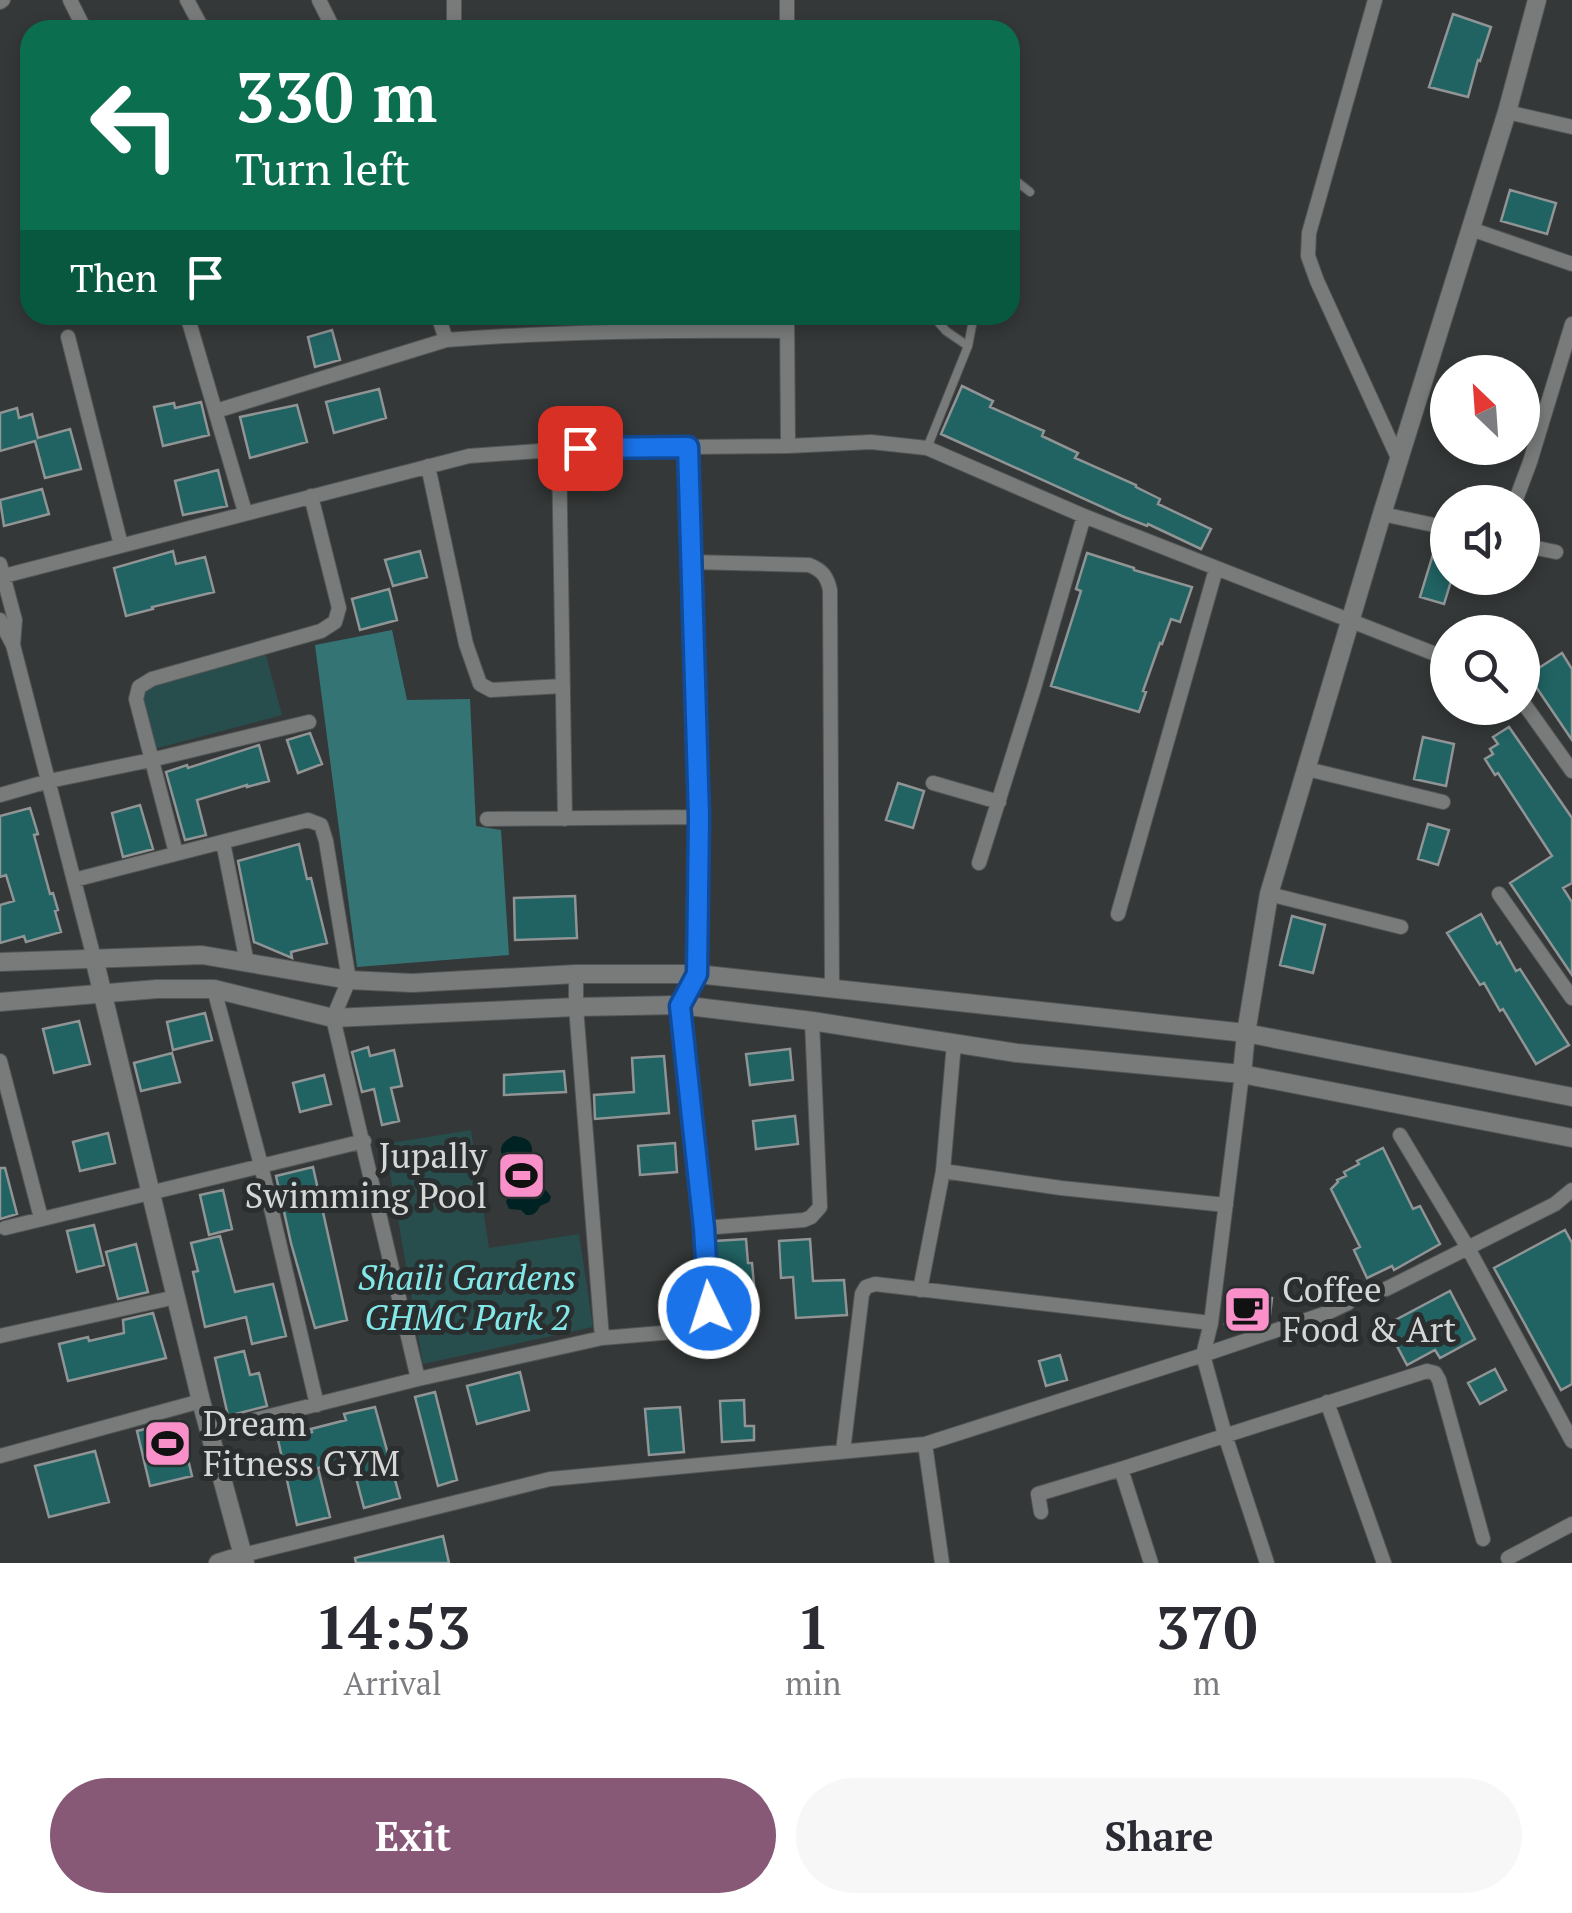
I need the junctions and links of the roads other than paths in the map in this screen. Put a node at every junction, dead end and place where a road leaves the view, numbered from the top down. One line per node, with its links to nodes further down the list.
1 (1374, 0): 26 (street)
2 (1537, 0): 3 (street)
3 (1507, 112): 4 (street); 7 (street)
4 (1572, 127)
5 (1020, 184): 6 (lane)
6 (1030, 192)
7 (1471, 229): 8 (street); 26 (street)
8 (1572, 264)
9 (1572, 324): 28 (street)
10 (190, 325): 21 (street)
11 (441, 325): 19 (street)
12 (532, 325): 17 (street)
13 (624, 325): 17 (street)
14 (786, 325): 22 (street)
15 (941, 325): 20 (lane)
16 (972, 325): 20 (lane)
17 (532, 333): 19 (street)
18 (68, 337): 34 (street)
19 (446, 340): 21 (street)
20 (968, 346): 24 (lane)
21 (216, 411): 30 (street)
22 (788, 446): 23 (street); 24 (street)
23 (688, 447): 25 (street); 37 (street)
24 (928, 448): 32 (street)
25 (559, 450): 27 (street); 43 (street)
26 (1399, 460): 31 (street)
27 (428, 466): 29 (street); 43 (street)
28 (1521, 485)
29 (311, 496): 30 (street); 46 (street)
30 (245, 512): 34 (street)
31 (1382, 514): 33 (street); 41 (street)
32 (1084, 516): 38 (street); 52 (street)
33 (1430, 524)
34 (122, 545): 39 (street)
35 (1540, 549): 36 (street)
36 (1556, 552)
37 (690, 562): 54 (street); 71 (street)
38 (1216, 569): 41 (street); 63 (street)
39 (1, 572): 40 (street)
40 (4, 622): 49 (street)
41 (1352, 622): 42 (street); 47 (street)
42 (1430, 652)
43 (563, 686): 56 (street)
44 (308, 722): 46 (street)
45 (1539, 725): 48 (street)
46 (151, 760): 49 (street); 58 (street)
47 (1306, 768): 53 (street); 61 (street)
48 (1572, 770)
49 (49, 781): 51 (street); 60 (street)
50 (933, 783): 52 (street)
51 (0, 794)
52 (998, 802): 59 (street)
53 (1443, 802)
54 (699, 817): 56 (street); 69 (street)
55 (487, 819): 56 (street)
56 (565, 819)
57 (223, 842): 58 (street); 67 (street); 70 (street)
58 (176, 853): 60 (street)
59 (980, 862)
60 (74, 880): 65 (street)
61 (1269, 894): 64 (street); 80 (street)
62 (1499, 894): 74 (street)
63 (1118, 914)
64 (1401, 927)
65 (94, 958): 66 (street); 67 (street); 73 (street)
66 (0, 962)
67 (246, 962): 70 (street)
68 (576, 974): 69 (street); 70 (street); 77 (street)
69 (697, 974): 71 (street); 76 (street)
70 (349, 980): 78 (street)
71 (832, 988): 80 (street)
72 (214, 989): 73 (street); 78 (street); 88 (street)
73 (104, 994): 75 (street); 91 (street)
74 (1572, 998)
75 (0, 1002)
76 (680, 1006): 77 (street); 79 (street); 95 (street)
77 (576, 1007): 78 (street); 103 (street)
78 (333, 1018): 87 (street)
79 (812, 1021): 81 (street); 95 (street)
80 (1246, 1032): 83 (street); 84 (street)
81 (954, 1043): 83 (street); 89 (street)
82 (0, 1061): 93 (street)
83 (1242, 1074): 86 (street); 92 (street)
84 (1572, 1098)
85 (1400, 1134): 96 (street)
86 (1572, 1138)
87 (364, 1141): 88 (street); 105 (street)
88 (261, 1165): 91 (street); 108 (street)
89 (943, 1171): 92 (street); 98 (street)
90 (1572, 1190): 96 (street)
91 (150, 1192): 93 (street); 99 (street)
92 (1226, 1204): 101 (street)
93 (40, 1218): 94 (street)
94 (5, 1228)
95 (704, 1228): 103 (street)
96 (1468, 1248): 97 (street); 111 (street)
97 (1386, 1289)
98 (920, 1290): 101 (street); 113 (street)
99 (176, 1296): 102 (street); 106 (street)
100 (1348, 1303): 104 (street)
101 (1210, 1323): 104 (street)
102 (0, 1336)
103 (602, 1338): 105 (street)
104 (1203, 1355): 110 (street); 112 (street)
105 (418, 1379): 108 (street)
106 (201, 1401): 109 (street); 114 (street)
107 (1328, 1402): 110 (street); 118 (street); 125 (street)
108 (317, 1405): 109 (street)
109 (210, 1431): 120 (street)
110 (1225, 1435): 115 (street); 124 (street)
111 (1572, 1442)
112 (925, 1444): 113 (street); 122 (street)
113 (842, 1451): 120 (street)
114 (0, 1456)
115 (1121, 1468): 116 (street); 123 (street)
116 (1041, 1512)
117 (1572, 1524): 119 (street)
118 (1483, 1540)
119 (1508, 1558)
120 (244, 1559): 121 (street)
121 (218, 1563)
122 (942, 1563)
123 (1151, 1563)
124 (1267, 1563)
125 (1384, 1563)

